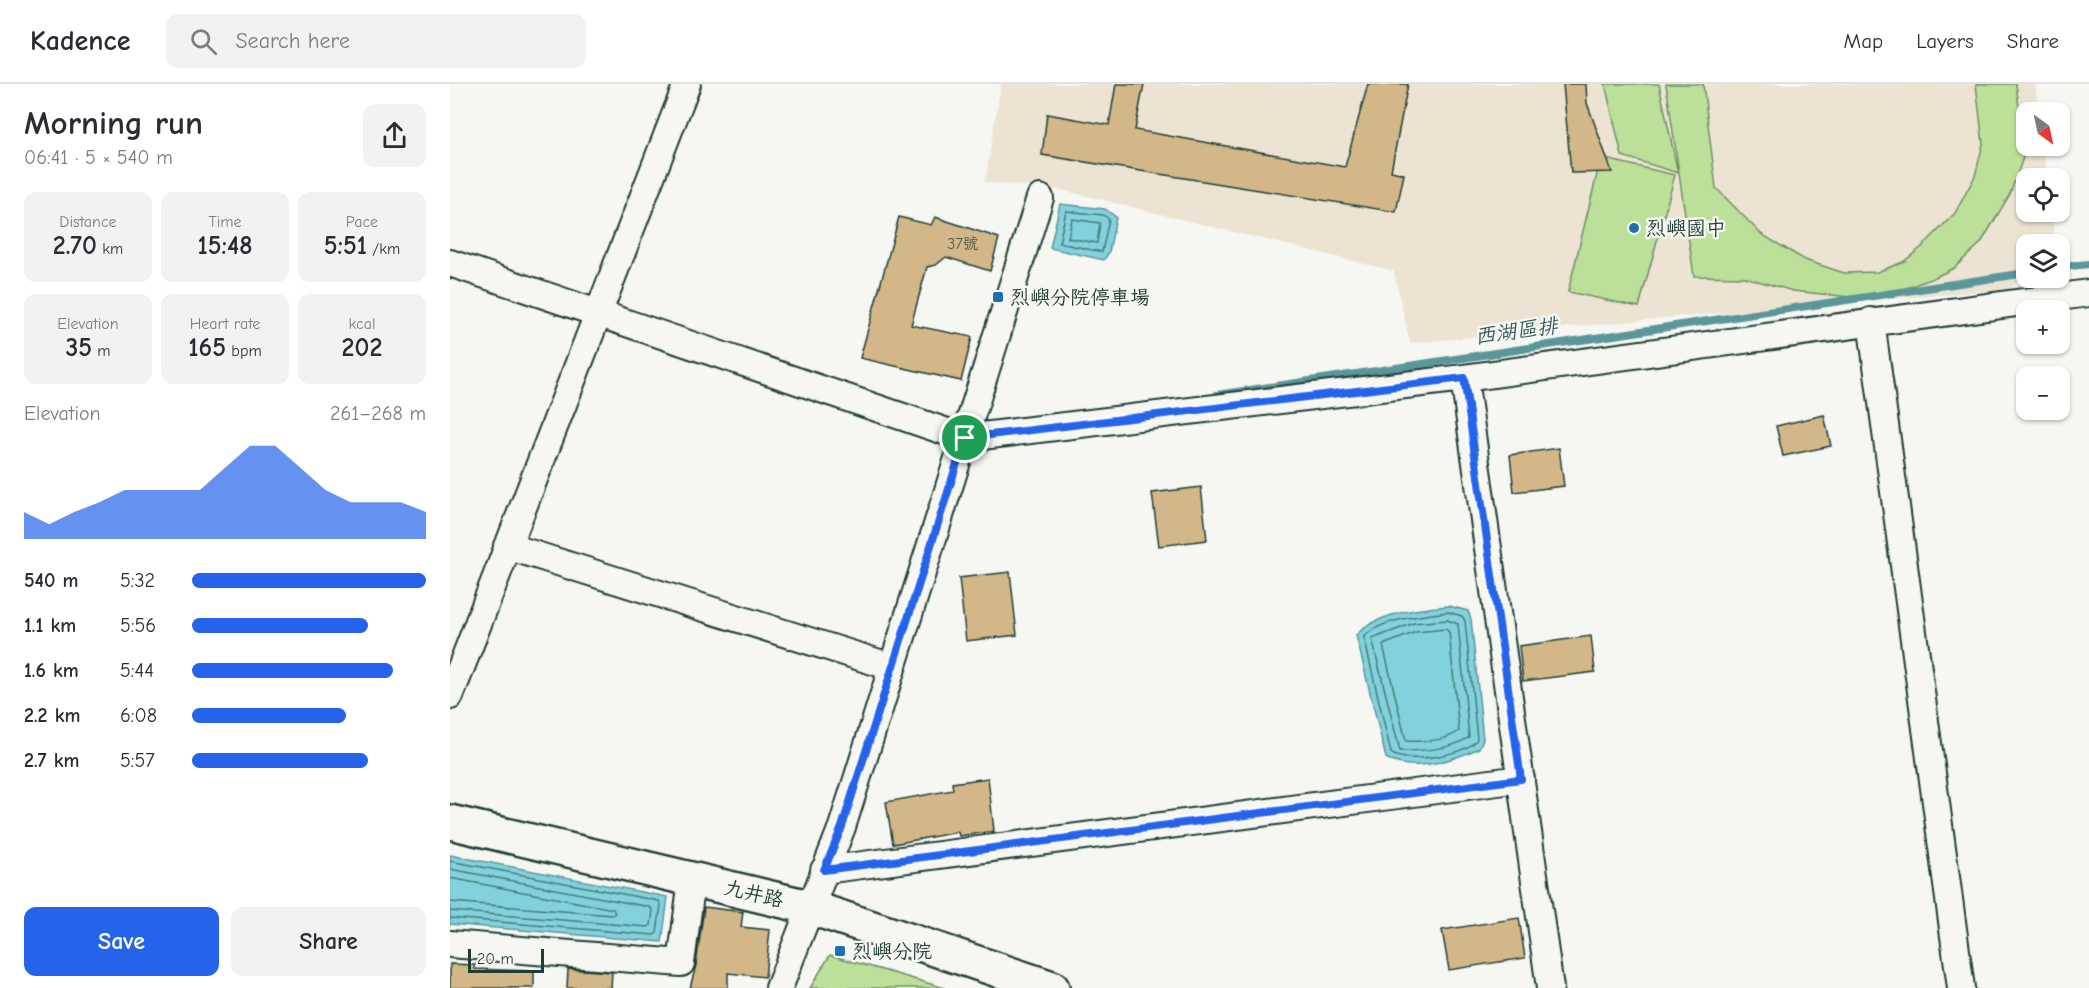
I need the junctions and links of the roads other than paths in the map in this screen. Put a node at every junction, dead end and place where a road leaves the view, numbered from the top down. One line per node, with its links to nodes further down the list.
1 (687, 84): 5 (street)
2 (1040, 198): 8 (street)
3 (450, 263): 5 (street)
4 (2089, 293): 6 (street)
5 (596, 313): 8 (street); 9 (street)
6 (1871, 321): 7 (street); 21 (street)
7 (1464, 378): 8 (street); 12 (street)
8 (965, 438): 10 (street)
9 (507, 546): 10 (street); 11 (street)
10 (892, 667): 14 (street)
11 (450, 696)
12 (1521, 779): 14 (street); 20 (street)
13 (450, 822): 15 (main road, 九井路)
14 (824, 870): 16 (street)
15 (693, 880): 16 (main road, 九井路); 17 (street)
16 (809, 908): 18 (street); 19 (main road, 九井路)
17 (450, 944)
18 (779, 988)
19 (1052, 988)
20 (1550, 988)
21 (1961, 988)

